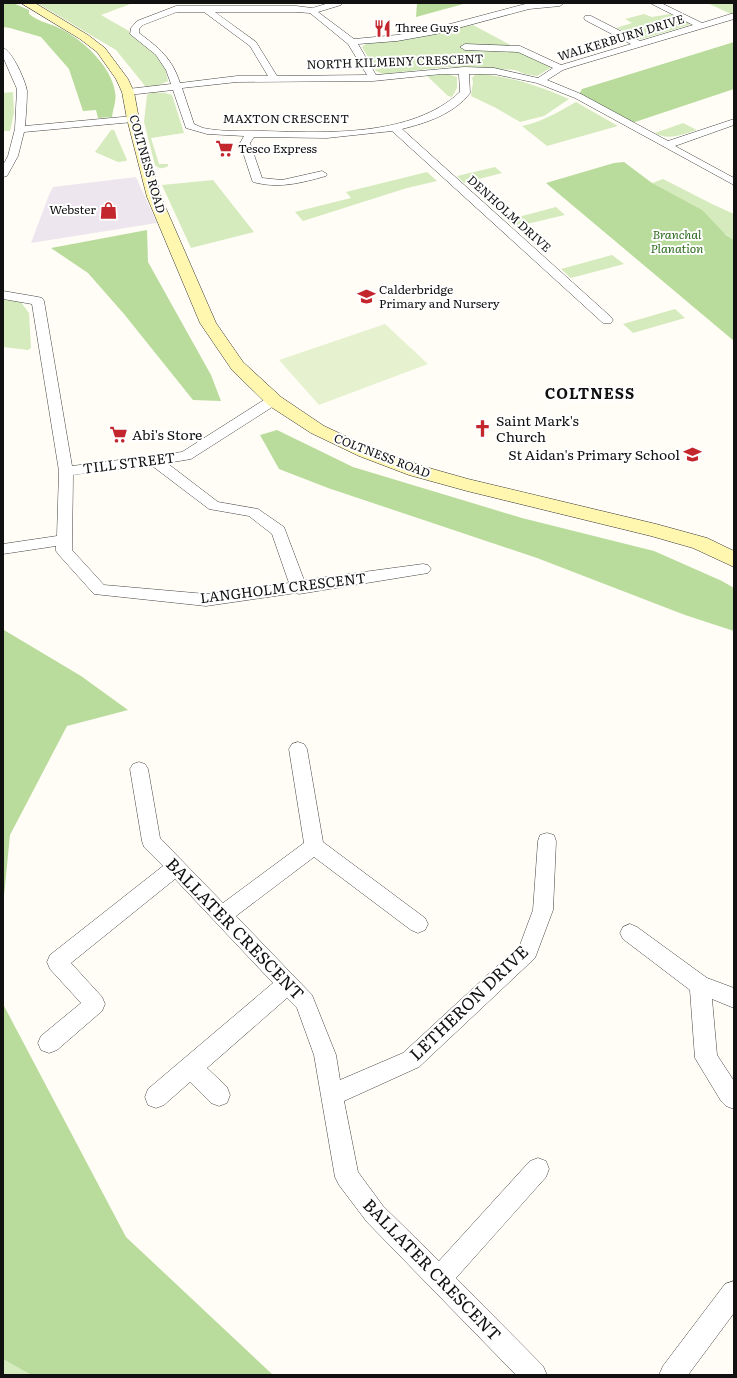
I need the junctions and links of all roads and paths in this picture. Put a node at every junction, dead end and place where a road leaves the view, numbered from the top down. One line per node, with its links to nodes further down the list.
1 (27, 3): 20 (street, COLTNESS ROAD)
2 (338, 3): 6 (street)
3 (560, 3): 10 (street)
4 (654, 3): 9 (street)
5 (207, 10): 6 (street); 16 (street); 19 (street, MAXTON CRESCENT)
6 (312, 11): 10 (street)
7 (734, 16): 9 (street, WALKERBURN DRIVE)
8 (588, 18): 11 (street)
9 (701, 26): 11 (street, WALKERBURN DRIVE)
10 (352, 42): 17 (street)
11 (639, 44): 14 (street, WALKERBURN DRIVE)
12 (465, 47): 14 (street)
13 (3, 51): 24 (street)
14 (560, 68): 18 (street, WALKERBURN DRIVE)
15 (464, 70): 17 (street, NORTH KILMENY CRESCENT); 18 (street, NORTH KILMENY CRESCENT); 23 (street, MAXTON CRESCENT)
16 (274, 78): 17 (street, NORTH KILMENY CRESCENT); 19 (street, NORTH KILMENY CRESCENT)
17 (373, 78)
18 (540, 81): 26 (street, NORTH KILMENY CRESCENT)
19 (175, 86): 20 (street, NORTH KILMENY CRESCENT); 25 (street, MAXTON CRESCENT)
20 (128, 92): 21 (street, COLTNESS ROAD)
21 (132, 119): 24 (street); 32 (street, COLTNESS ROAD)
22 (734, 122): 26 (street)
23 (394, 127): 25 (street, MAXTON CRESCENT); 31 (street, DENHOLM DRIVE)
24 (20, 129): 27 (street)
25 (250, 134): 28 (street)
26 (667, 145): 29 (street, NORTH KILMENY CRESCENT)
27 (3, 174)
28 (322, 174)
29 (734, 182)
30 (3, 295): 34 (street, LANGHOLM CRESCENT)
31 (607, 320)
32 (272, 401): 33 (street, TILL STREET); 37 (street, COLTNESS ROAD)
33 (154, 460): 34 (street, TILL STREET); 39 (street)
34 (66, 471): 35 (street, LANGHOLM CRESCENT)
35 (64, 540): 36 (street); 39 (street, LANGHOLM CRESCENT)
36 (3, 548)
37 (734, 560)
38 (423, 569): 39 (street, LANGHOLM CRESCENT)
39 (299, 588)
40 (298, 750): 43 (street)
41 (139, 769): 44 (street, BALLATER CRESCENT)
42 (547, 841): 54 (street, LETHERON DRIVE)
43 (314, 846): 45 (street); 46 (street)
44 (176, 867): 45 (street, BALLATER CRESCENT); 51 (street)
45 (222, 915): 48 (street, BALLATER CRESCENT)
46 (418, 924)
47 (630, 933): 49 (street)
48 (288, 984): 52 (street); 54 (street, BALLATER CRESCENT)
49 (700, 985): 50 (street); 56 (street)
50 (734, 998)
51 (49, 1043)
52 (191, 1067): 53 (street); 55 (street)
53 (219, 1095)
54 (332, 1095): 58 (street, BALLATER CRESCENT)
55 (156, 1097)
56 (734, 1098)
57 (538, 1169): 58 (street)
58 (439, 1279): 60 (street, BALLATER CRESCENT)
59 (734, 1293): 61 (street)
60 (534, 1375)
61 (672, 1375)

